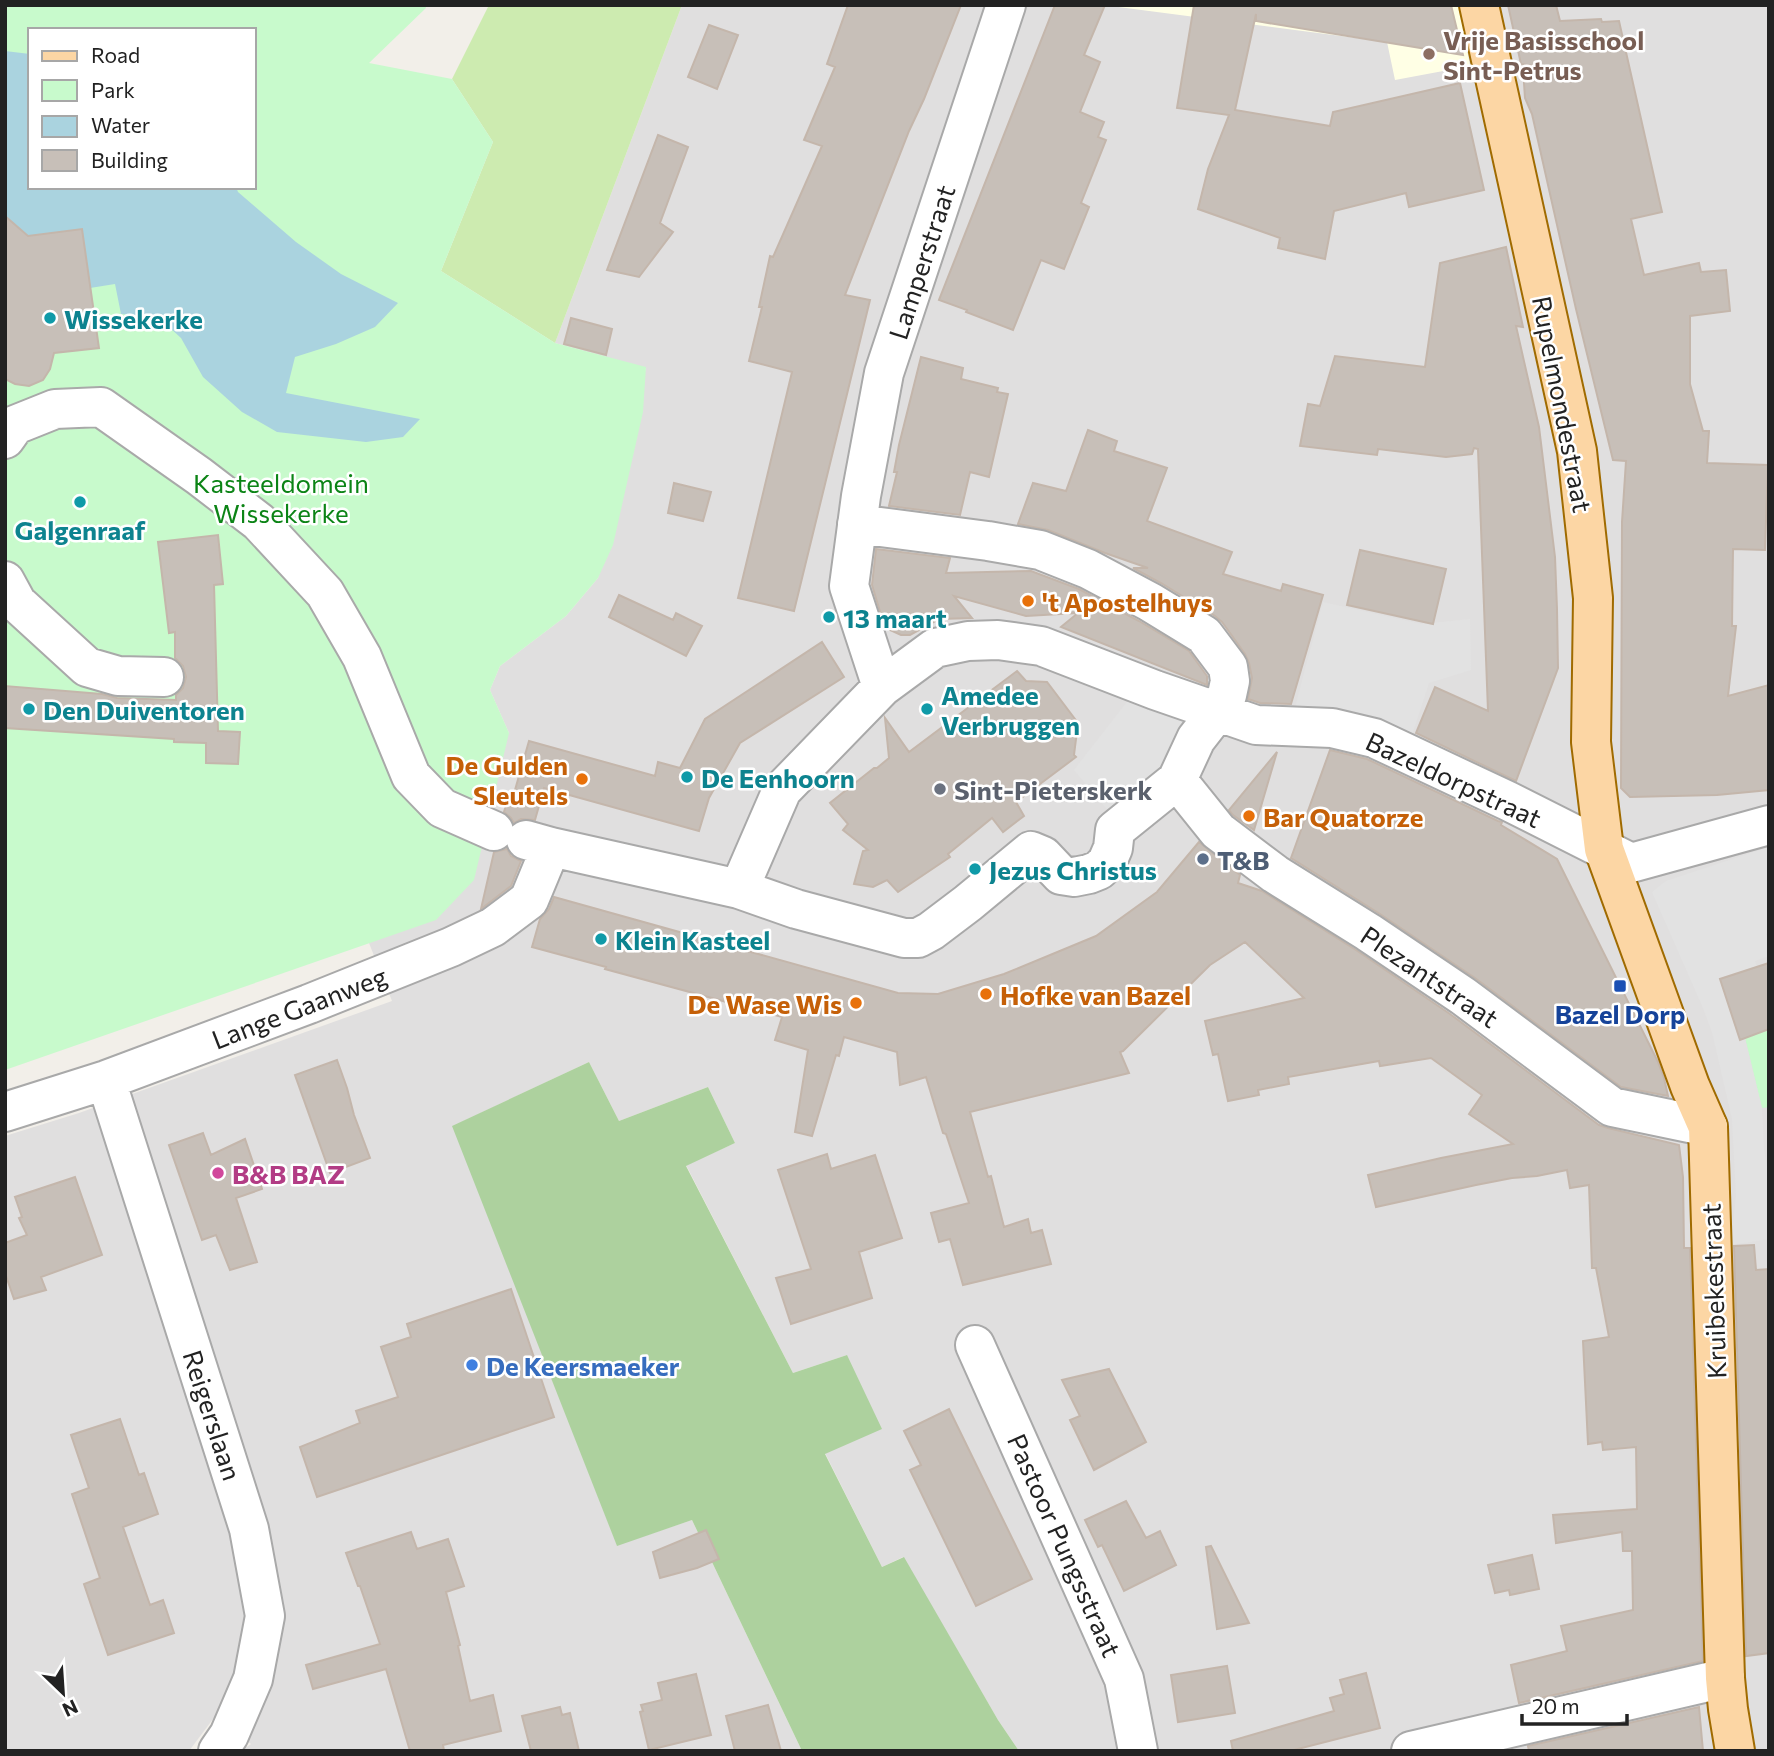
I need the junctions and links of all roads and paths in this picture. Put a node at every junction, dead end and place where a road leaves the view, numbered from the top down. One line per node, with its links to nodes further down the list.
1 (1006, 5): 4 (street, Lamperstraat)
2 (1479, 5): 12 (main road, Rupelmondestraat)
3 (5, 439): 11 (street)
4 (857, 524): 7 (street, Lamperstraat); 8 (street)
5 (5, 581): 6 (street)
6 (164, 677)
7 (882, 687): 8 (street, Bazeldorpstraat); 13 (street, Bazeldorpstraat)
8 (1217, 712): 9 (street); 12 (street, Bazeldorpstraat)
9 (1177, 780): 13 (street); 16 (street, Plezantstraat)
10 (1769, 825): 12 (street, Bazeldorpstraat)
11 (524, 839): 13 (street); 14 (street, Lange Gaanweg)
12 (1604, 849): 16 (main road, Kruibekestraat)
13 (738, 889)
14 (106, 1080): 15 (street, Lange Gaanweg); 19 (street, Reigerslaan)
15 (5, 1112)
16 (1708, 1127): 18 (main road, Kruibekestraat)
17 (975, 1345): 20 (street, Pastoor Pungsstraat)
18 (1725, 1678): 21 (street); 22 (main road, Kruibekestraat)
19 (218, 1751)
20 (1138, 1751)
21 (1411, 1751)
22 (1735, 1751)

